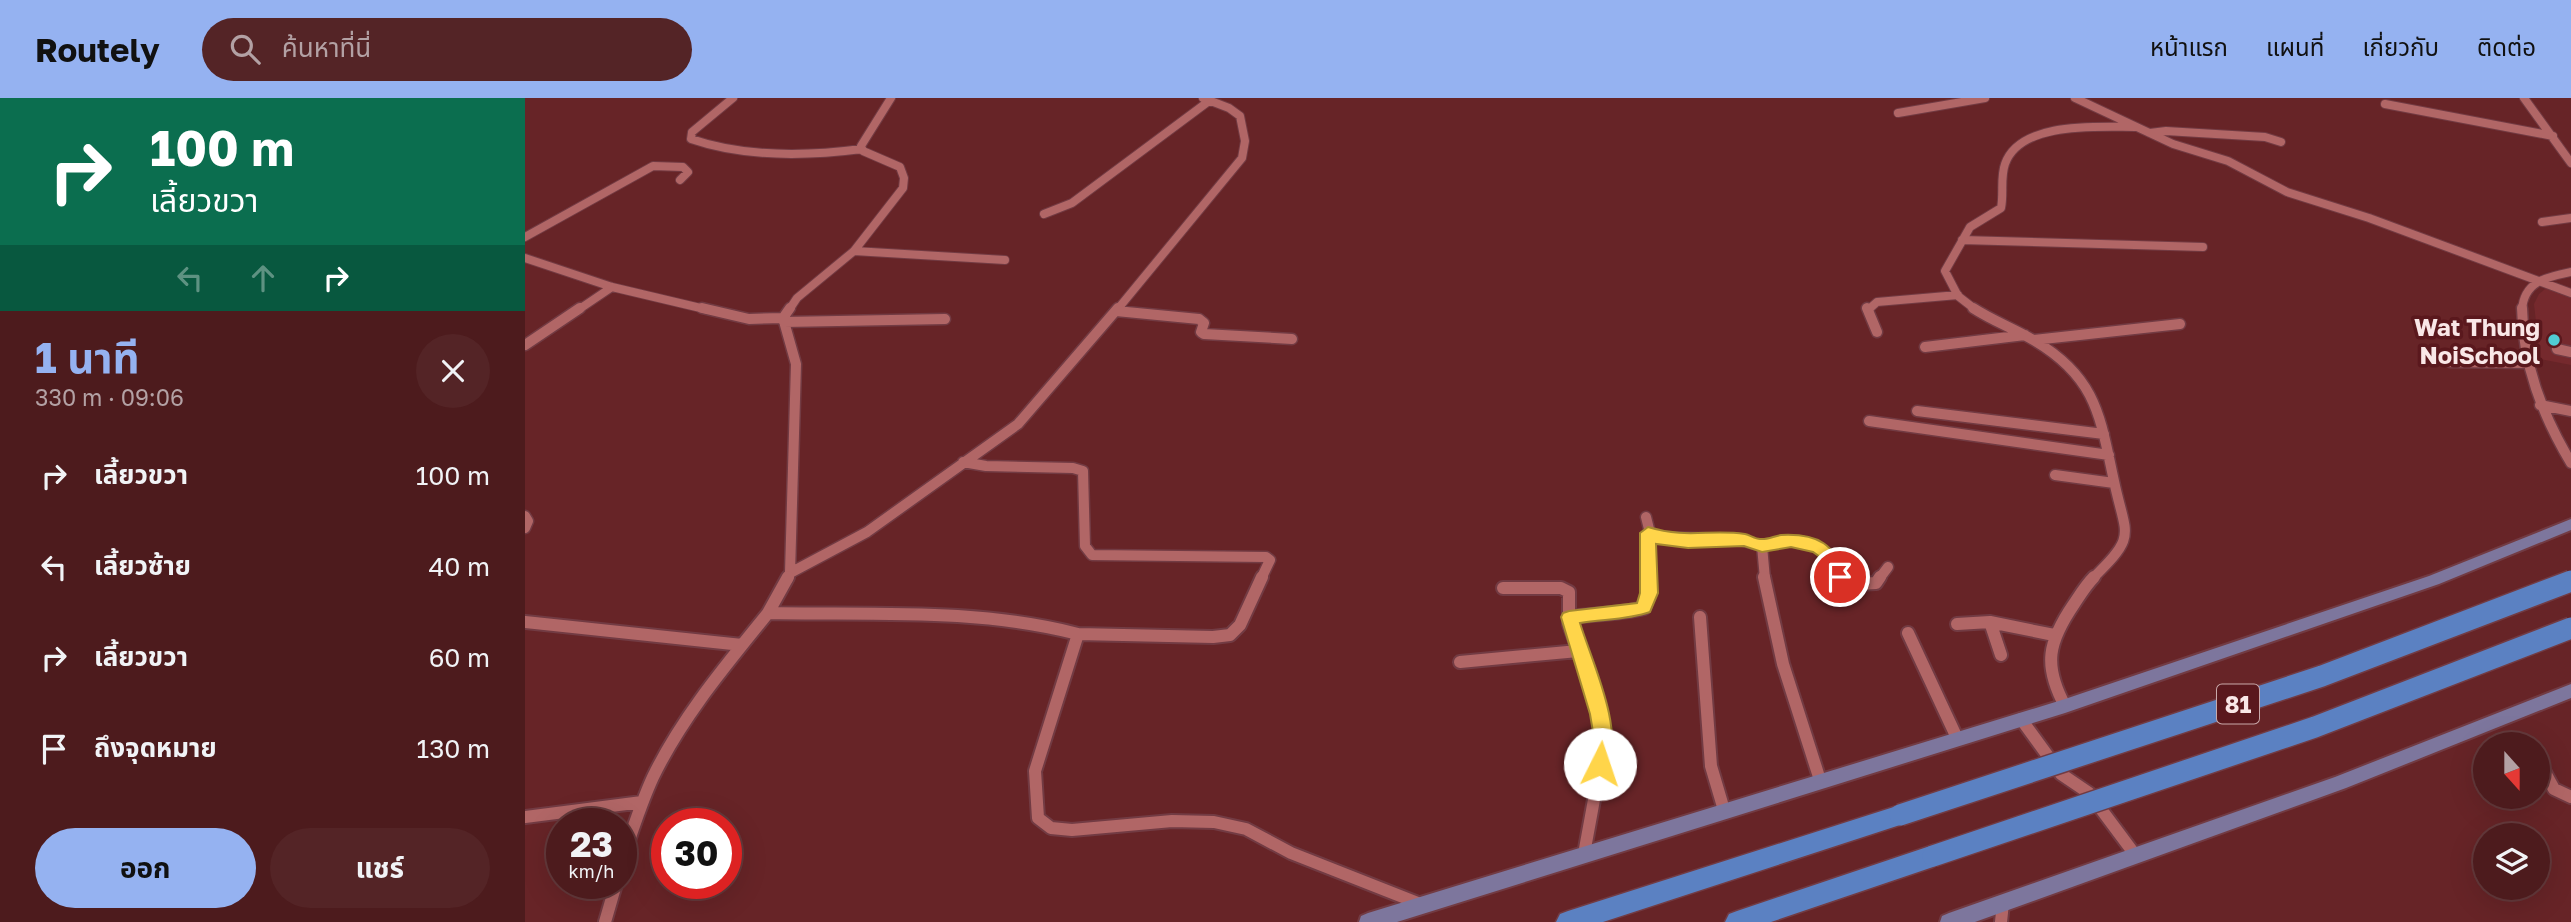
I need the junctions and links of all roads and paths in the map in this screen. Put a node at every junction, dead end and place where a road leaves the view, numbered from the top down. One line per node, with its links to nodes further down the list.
1 (733, 98): 13 (street)
2 (891, 98): 13 (street)
3 (1985, 98): 8 (street)
4 (2075, 98): 9 (street)
5 (2524, 98): 11 (street)
6 (1206, 99): 16 (street); 30 (street)
7 (2385, 104): 11 (street)
8 (1898, 113)
9 (2135, 127): 10 (street); 20 (street)
10 (2150, 134): 12 (street); 26 (street)
11 (2553, 136): 14 (street)
12 (2281, 142)
13 (862, 149): 22 (street)
14 (2571, 163)
15 (680, 180): 19 (street)
16 (1044, 214)
17 (2571, 218): 18 (street)
18 (2542, 222)
19 (525, 237)
20 (1962, 240): 21 (street); 29 (street)
21 (2203, 247)
22 (854, 250): 24 (street); 32 (street)
23 (525, 258): 27 (street)
24 (1005, 260)
25 (2571, 272): 26 (street)
26 (2542, 280): 28 (street); 42 (street)
27 (612, 286): 32 (street); 37 (street)
28 (2571, 293)
29 (1958, 295): 34 (street); 35 (street)
30 (1116, 312): 36 (street); 49 (street)
31 (945, 319): 32 (street)
32 (784, 320): 60 (street)
33 (2180, 324): 35 (street)
34 (1877, 332)
35 (2030, 337): 38 (street); 47 (street)
36 (1291, 339)
37 (525, 345)
38 (1925, 347)
39 (2557, 349): 40 (street)
40 (2571, 352)
41 (2450, 362): 42 (street)
42 (2528, 363): 43 (street)
43 (2540, 405): 45 (street); 50 (street)
44 (1917, 411): 47 (street)
45 (2571, 411)
46 (1869, 421): 48 (street)
47 (2104, 434): 48 (street)
48 (2109, 455): 52 (street)
49 (963, 462): 60 (street); 71 (street)
50 (2571, 463)
51 (2055, 475): 52 (street)
52 (2114, 483): 72 (street)
53 (525, 516): 56 (street)
54 (1646, 517): 57 (street)
55 (2571, 524): 78 (main road)
56 (525, 528)
57 (1648, 533): 58 (street); 64 (street)
58 (1762, 546): 59 (street); 81 (street)
59 (1888, 567)
60 (790, 573): 63 (street)
61 (2571, 581): 95 (highway, 81, bridge)
62 (1503, 588): 64 (street)
63 (768, 613): 71 (street); 73 (street)
64 (1569, 617): 74 (street)
65 (1700, 617): 85 (street)
66 (525, 622): 73 (street)
67 (1990, 622): 68 (street); 72 (street); 75 (street)
68 (1957, 624)
69 (2571, 628): 96 (highway, 81, bridge)
70 (1908, 633): 80 (street)
71 (1078, 634): 92 (street)
72 (2054, 635): 78 (street)
73 (742, 645): 84 (street)
74 (1578, 651): 76 (street); 88 (street)
75 (2001, 655)
76 (1460, 662)
77 (2571, 691): 89 (main road)
78 (2065, 706): 79 (main road)
79 (2021, 719): 80 (main road); 89 (street)
80 (1957, 738): 81 (main road)
81 (1820, 780): 85 (main road)
82 (2550, 782): 83 (street)
83 (2571, 797)
84 (642, 802): 86 (street); 87 (street)
85 (1724, 810): 88 (main road)
86 (525, 817)
87 (637, 817)
88 (1584, 854): 92 (main road)
89 (2136, 856): 91 (main road)
90 (612, 899): 93 (street)
91 (2003, 903): 97 (main road); 98 (street)
92 (1423, 905): 94 (main road)
93 (605, 922)
94 (1368, 922)
95 (1568, 922)
96 (1737, 922)
97 (1949, 922)
98 (2001, 922)

